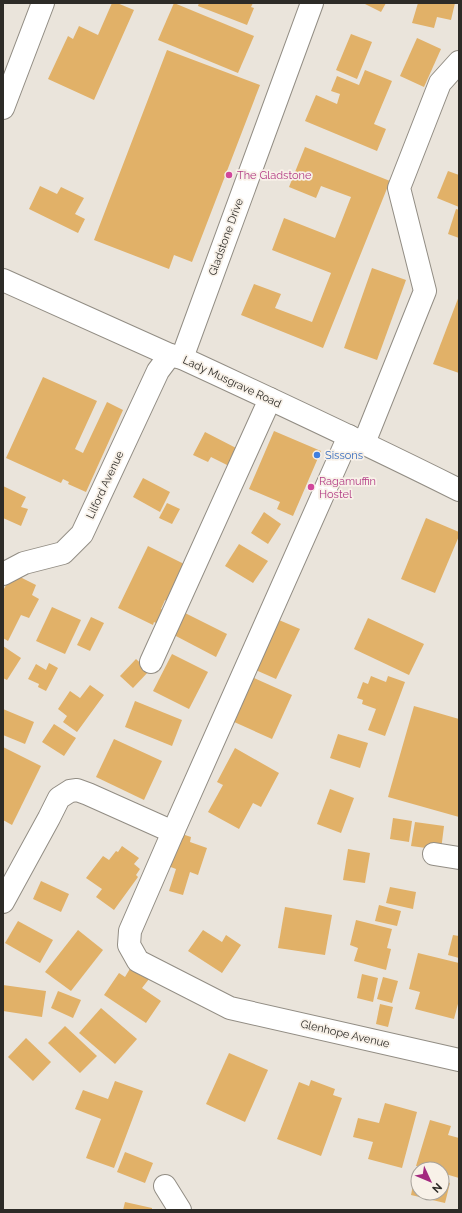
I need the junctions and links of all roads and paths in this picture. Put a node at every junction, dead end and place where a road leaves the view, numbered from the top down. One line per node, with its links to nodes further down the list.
1 (42, 3): 4 (street)
2 (312, 3): 6 (street, Gladstone Drive)
3 (459, 62): 8 (street, Glenhope Avenue)
4 (3, 108)
5 (3, 280): 6 (street, Lady Musgrave Road)
6 (176, 357): 7 (street, Lady Musgrave Road); 10 (street, Lilford Avenue)
7 (270, 399): 8 (street, Lady Musgrave Road); 11 (street)
8 (357, 439): 9 (street, Lady Musgrave Road); 12 (street, Glenhope Avenue)
9 (459, 490)
10 (3, 574)
11 (151, 662)
12 (173, 832): 15 (street); 16 (street, Glenhope Avenue)
13 (434, 854): 14 (street)
14 (459, 858)
15 (3, 902)
16 (459, 1060)
17 (165, 1186): 18 (street)
18 (180, 1210)

